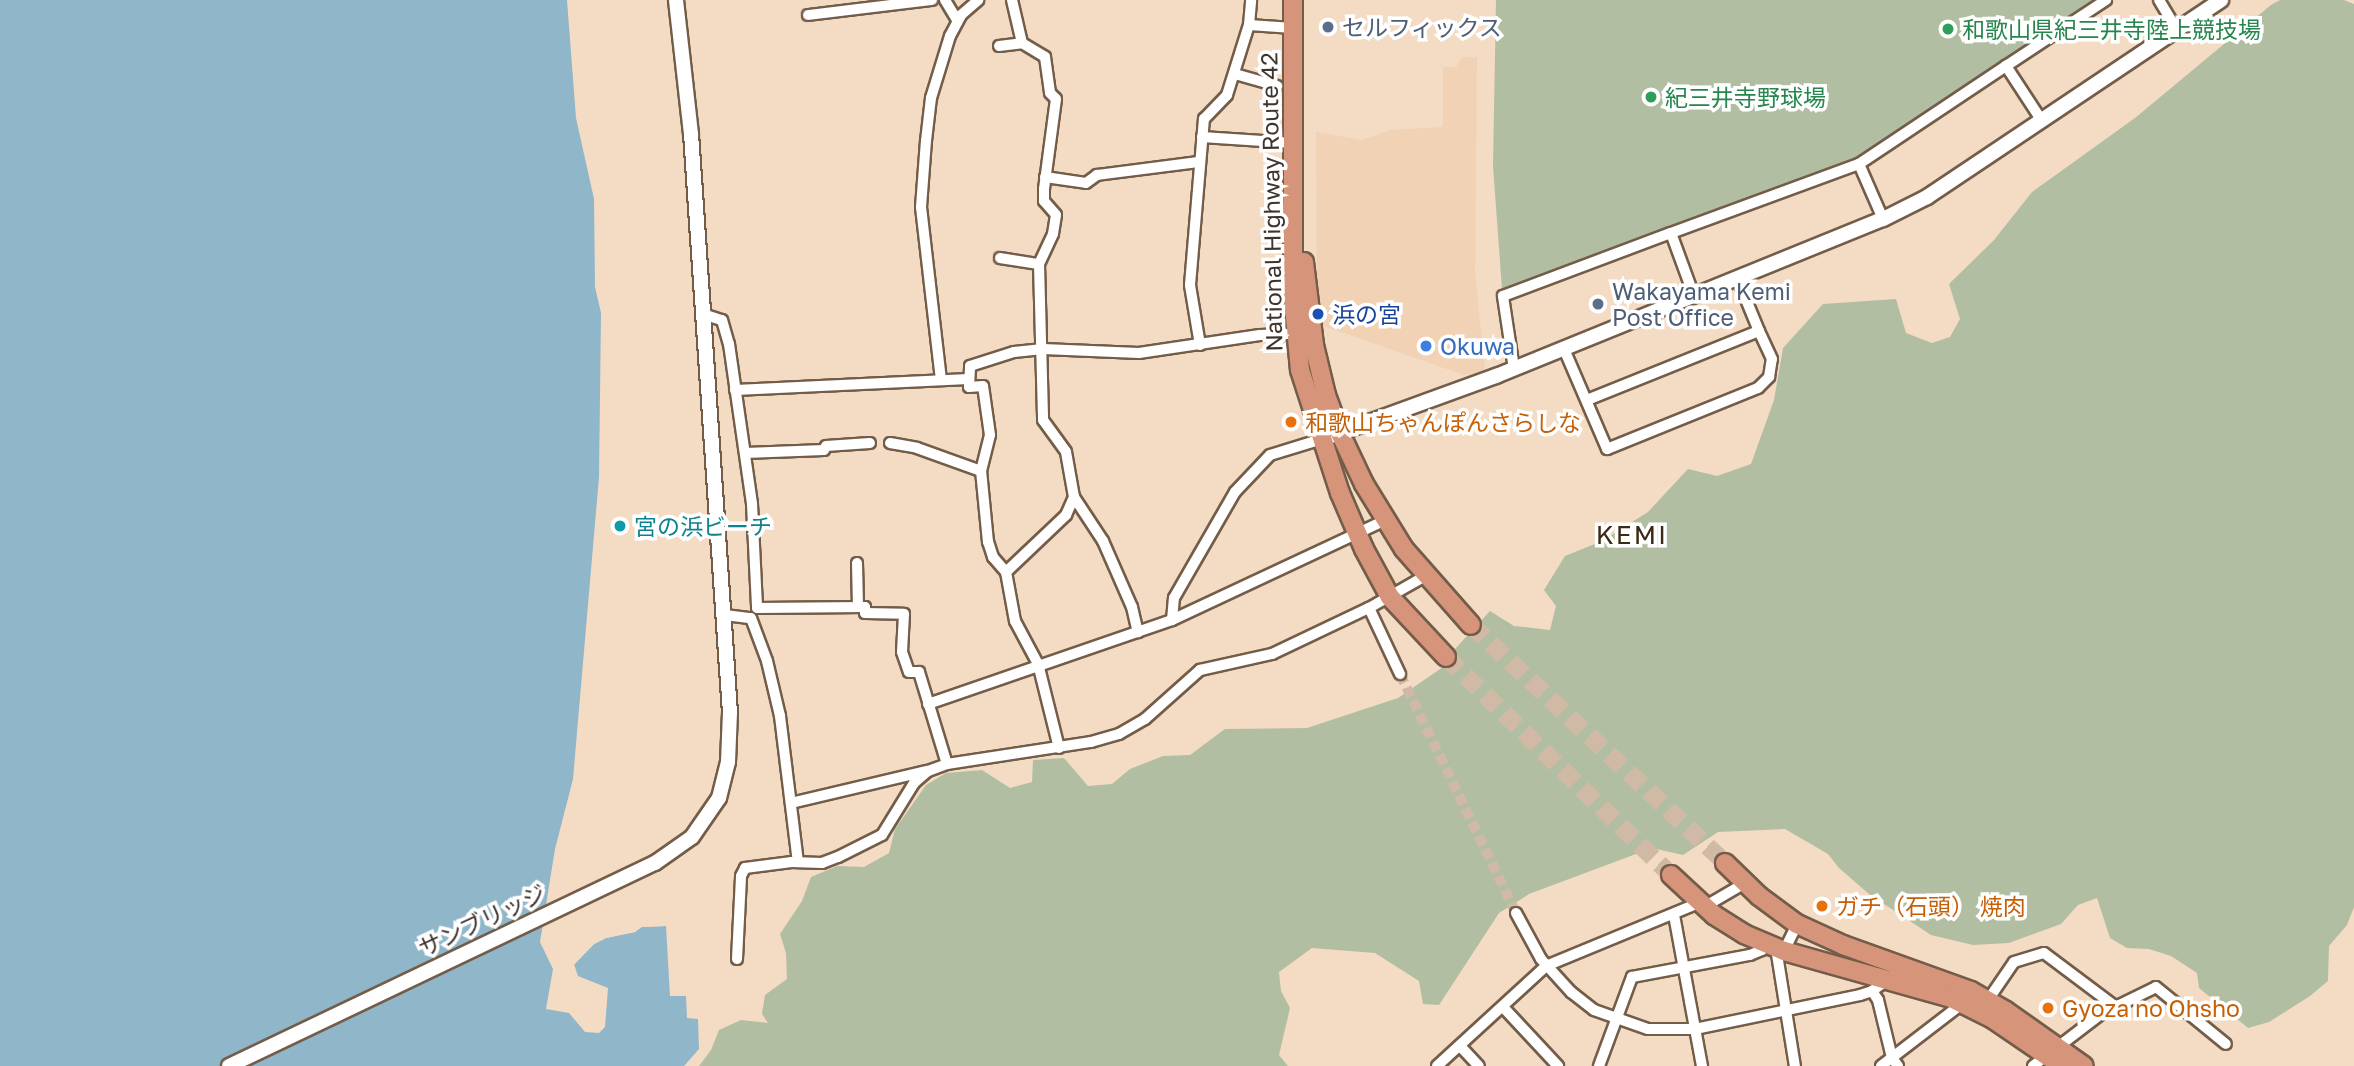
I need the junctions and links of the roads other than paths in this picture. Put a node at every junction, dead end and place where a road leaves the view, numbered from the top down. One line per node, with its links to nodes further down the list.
1 (676, 0): 34 (street, サンブリッジ)
2 (932, 0): 12 (street)
3 (944, 0): 13 (street)
4 (978, 0): 13 (street)
5 (1012, 0): 17 (street)
6 (1251, 0): 14 (street)
7 (1293, 0): 15 (highway, National Highway Route 42)
8 (1305, 0): 45 (highway, National Highway Route 42)
9 (2106, 0): 19 (street)
10 (2159, 0): 16 (street)
11 (2221, 0): 16 (street)
12 (808, 15)
13 (957, 20): 42 (street)
14 (1249, 26): 15 (street); 20 (street)
15 (1293, 28): 24 (highway, National Highway Route 42)
16 (2177, 30): 22 (street)
17 (1022, 43): 18 (street); 27 (street)
18 (999, 46)
19 (2006, 66): 22 (street); 26 (street)
20 (1235, 74): 21 (street); 23 (street)
21 (1277, 86)
22 (2042, 121): 28 (street)
23 (1202, 137): 24 (street); 25 (street)
24 (1293, 143): 36 (highway, National Highway Route 42)
25 (1199, 162): 27 (street); 37 (street)
26 (1859, 164): 28 (street); 29 (street)
27 (1045, 177): 31 (street)
28 (1883, 219): 32 (street)
29 (1671, 233): 33 (street); 40 (street)
30 (1000, 258): 31 (street)
31 (1039, 264): 38 (street)
32 (1738, 280): 33 (street); 35 (street)
33 (1695, 296): 39 (street)
34 (703, 314): 43 (street); 61 (street, サンブリッジ)
35 (1759, 331): 44 (street); 44 (street)
36 (1294, 334): 37 (street); 46 (highway, National Highway Route 42)
37 (1200, 345): 38 (street)
38 (1043, 349): 41 (street); 51 (street)
39 (1564, 349): 40 (street); 44 (street)
40 (1514, 369): 45 (street)
41 (970, 379): 42 (street); 50 (street)
42 (941, 380): 43 (street)
43 (736, 390): 49 (street)
44 (1587, 400)
45 (1340, 433): 46 (street); 52 (highway, National Highway Route 42)
46 (1322, 439): 53 (highway, National Highway Route 42); 62 (street)
47 (870, 443): 49 (street)
48 (890, 443): 50 (street)
49 (745, 453): 60 (street)
50 (981, 471): 55 (street)
51 (1074, 496): 55 (street); 64 (street)
52 (1385, 520): 53 (street); 56 (highway, National Highway Route 42)
53 (1357, 533): 57 (highway, National Highway Route 42); 62 (street)
54 (857, 563): 58 (street)
55 (1006, 572): 66 (street)
56 (1425, 576): 57 (street); 63 (highway, National Highway Route 42)
57 (1390, 597): 59 (street); 65 (highway, National Highway Route 42)
58 (858, 607): 60 (street); 68 (street)
59 (1369, 608): 67 (street); 69 (street)
60 (754, 613): 61 (street); 72 (street)
61 (725, 615): 99 (street, サンブリッジ)
62 (1172, 620): 64 (street)
63 (1471, 625)
64 (1138, 632): 66 (street)
65 (1446, 657)
66 (1038, 664): 68 (street); 69 (street)
67 (1400, 674)
68 (928, 704): 70 (street)
69 (1059, 748): 70 (street)
70 (947, 764): 71 (street)
71 (928, 771): 72 (street); 73 (street)
72 (791, 803): 73 (street)
73 (798, 862): 82 (street)
74 (1725, 863): 76 (highway)
75 (1671, 875): 77 (highway)
76 (1745, 883): 77 (street); 80 (highway)
77 (1701, 905): 79 (street); 81 (highway)
78 (1516, 914): 83 (street)
79 (1674, 915): 83 (street); 85 (street)
80 (1797, 923): 81 (street); 84 (highway)
81 (1775, 947): 85 (street); 86 (highway); 92 (street)
82 (737, 959)
83 (1544, 963): 90 (street); 93 (street)
84 (1907, 966): 86 (street); 88 (highway)
85 (1683, 967): 93 (street); 94 (street)
86 (1888, 980): 87 (street); 89 (highway)
87 (1871, 991): 92 (street); 98 (street)
88 (1988, 1000): 91 (street); 97 (highway)
89 (1963, 1003): 97 (highway); 98 (street)
90 (1503, 1007): 96 (street); 102 (street)
91 (2116, 1007): 95 (street); 97 (street)
92 (1784, 1011): 94 (street); 105 (street)
93 (1616, 1020): 94 (street); 103 (street)
94 (1695, 1029): 104 (street)
95 (2225, 1044)
96 (1461, 1047): 100 (street); 101 (street)
97 (2046, 1056): 107 (highway); 108 (highway)
98 (1895, 1062): 106 (street)
99 (229, 1066)
100 (1437, 1066)
101 (1479, 1066)
102 (1558, 1066)
103 (1600, 1066)
104 (1702, 1066)
105 (1795, 1066)
106 (1881, 1066)
107 (2062, 1066)
108 (2084, 1066)

